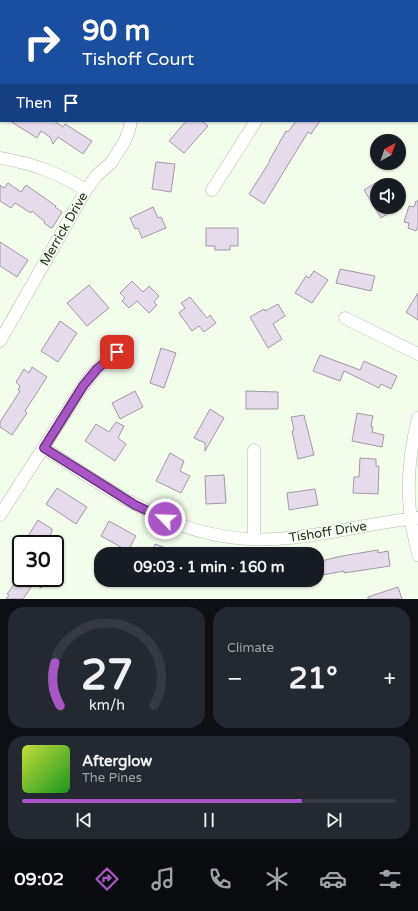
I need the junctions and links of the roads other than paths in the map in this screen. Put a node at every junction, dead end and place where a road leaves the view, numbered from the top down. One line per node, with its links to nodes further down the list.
1 (131, 122): 4 (street, Merrick Drive)
2 (255, 122): 5 (street)
3 (0, 158): 4 (street)
4 (86, 190): 7 (street, Merrick Drive)
5 (212, 190)
6 (345, 318): 9 (street)
7 (0, 341)
8 (117, 352): 11 (street)
9 (418, 354)
10 (418, 418): 14 (street)
11 (44, 448): 13 (street); 15 (street, Tishoff Drive)
12 (254, 450): 15 (street)
13 (0, 515)
14 (414, 518): 15 (street, Tishoff Drive); 16 (street)
15 (254, 539)
16 (418, 555)

